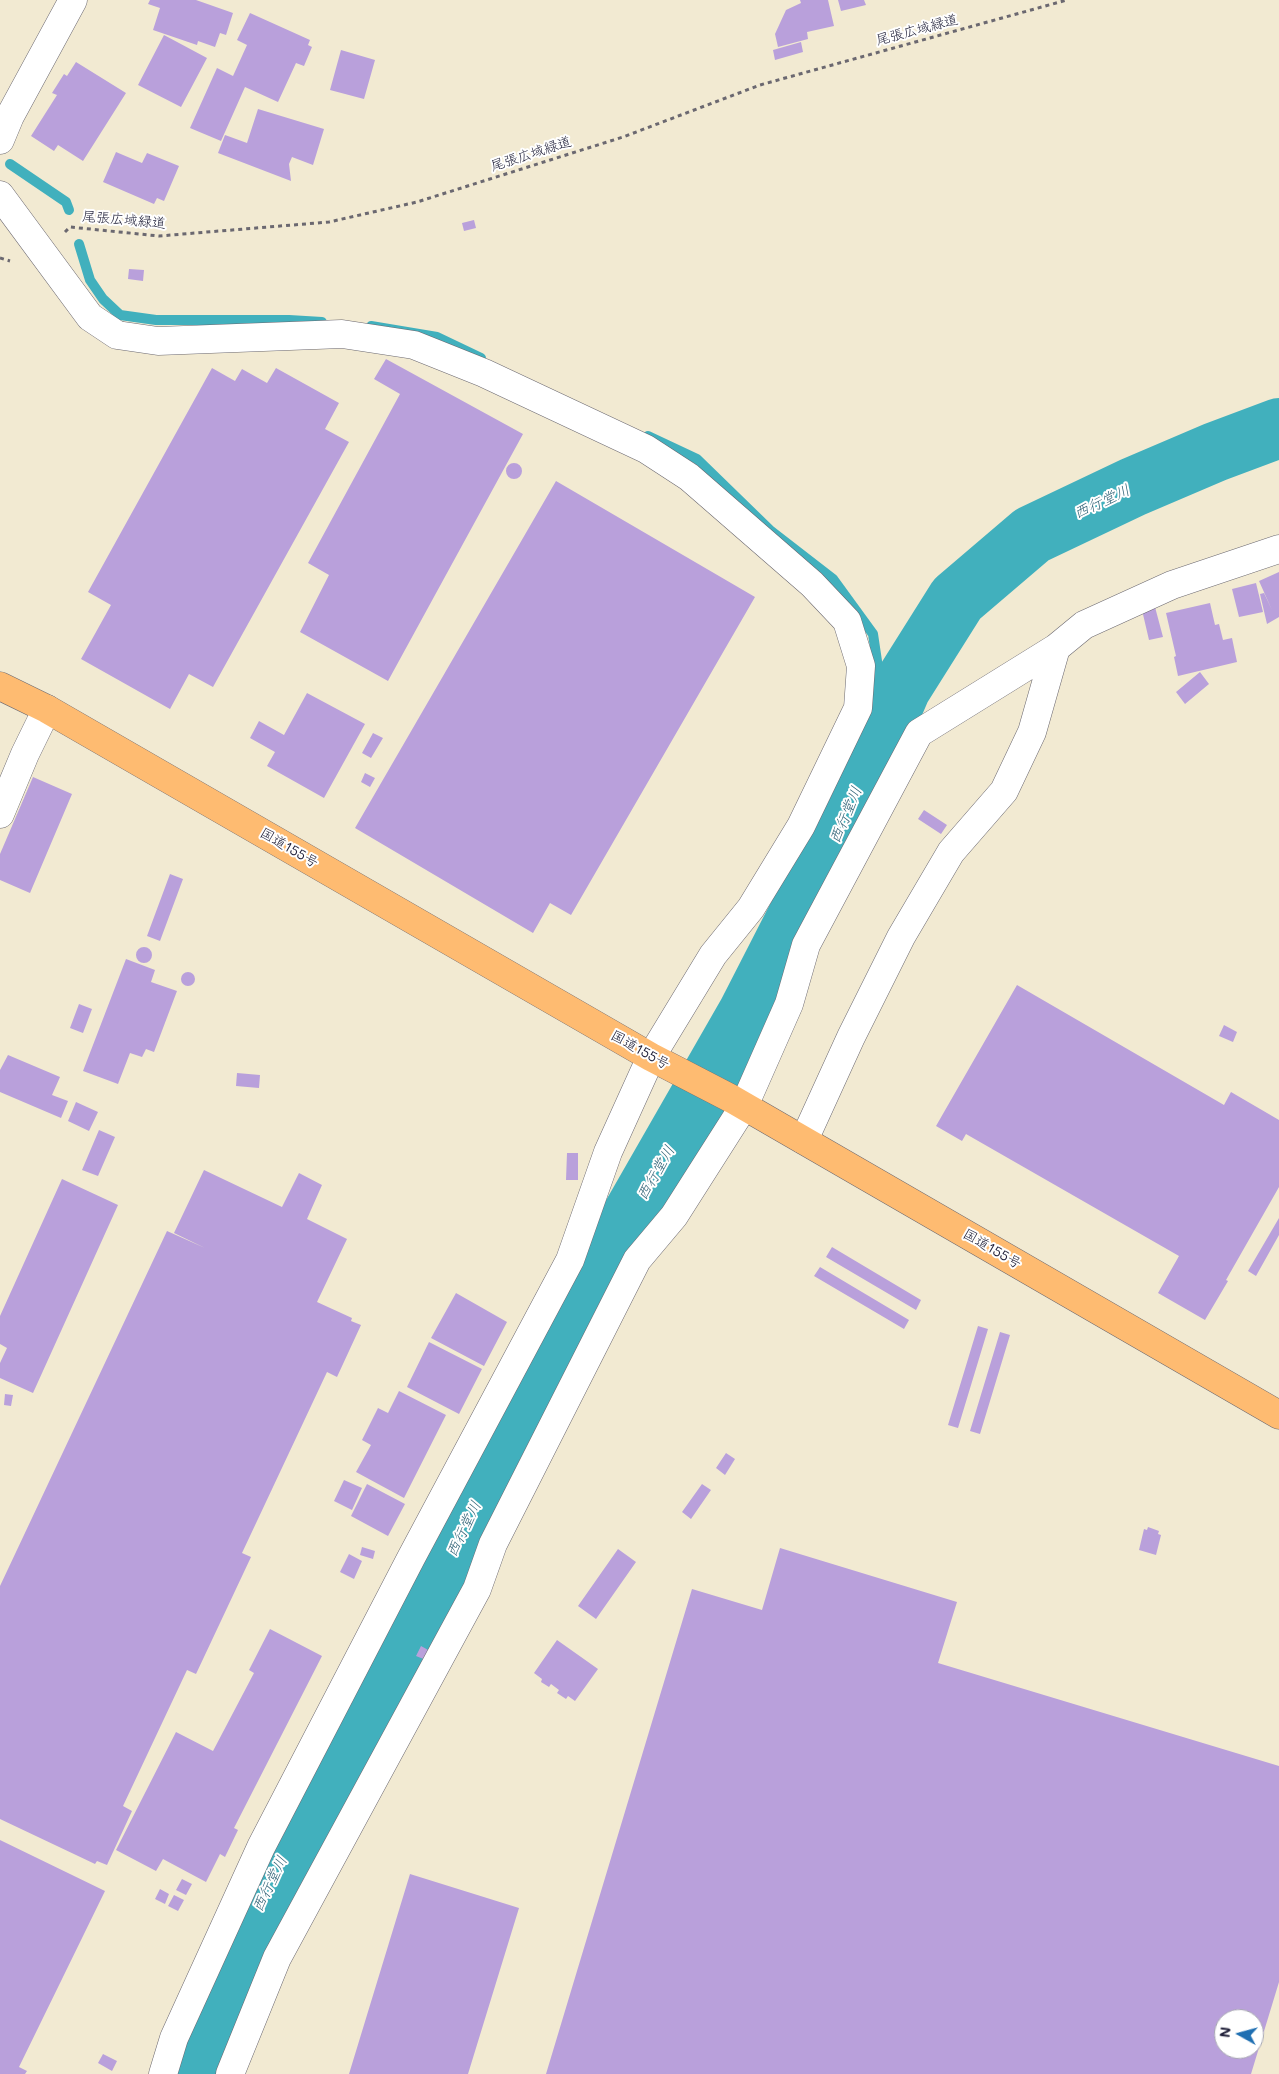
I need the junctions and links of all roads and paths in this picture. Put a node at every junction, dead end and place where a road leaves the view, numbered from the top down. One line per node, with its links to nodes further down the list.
1 (73, 0): 3 (street)
2 (1067, 0): 5 (path, 尾張広域緑道)
3 (0, 140)
4 (0, 196): 5 (street)
5 (44, 255): 6 (path, 尾張広域緑道); 12 (street)
6 (0, 258)
7 (1279, 549): 8 (street)
8 (1056, 648): 13 (street); 14 (street)
9 (0, 686): 10 (highway, 国道155号)
10 (47, 708): 11 (street); 12 (highway, 国道155号)
11 (0, 814)
12 (656, 1060): 13 (highway, 国道155号); 16 (street)
13 (738, 1103): 14 (highway, 国道155号); 17 (street)
14 (804, 1140): 15 (highway, 国道155号)
15 (1279, 1415)
16 (163, 2074)
17 (230, 2074)

